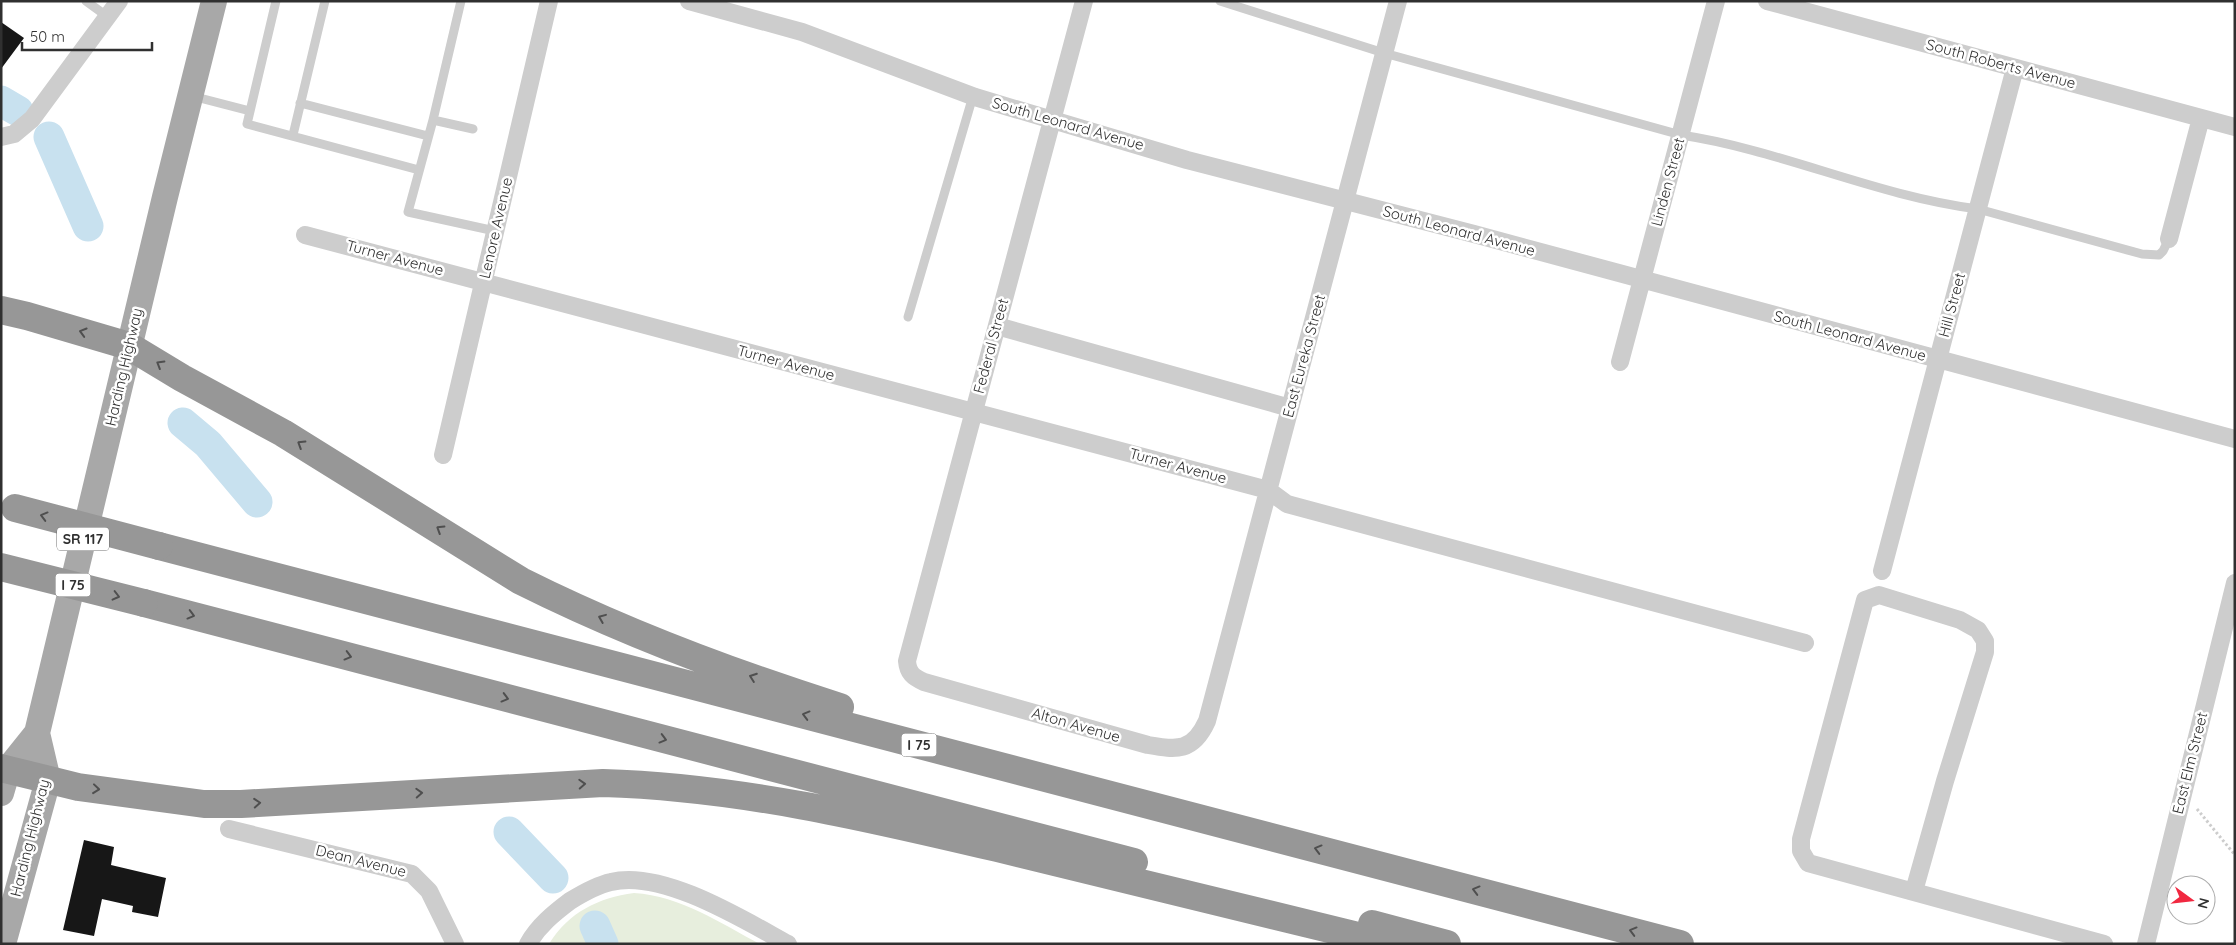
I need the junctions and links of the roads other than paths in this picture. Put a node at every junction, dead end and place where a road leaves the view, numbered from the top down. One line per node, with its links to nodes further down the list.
1 (86, 1): 14 (lane)
2 (119, 1): 14 (street)
3 (214, 1): 17 (main road, Harding Highway / SR 117)
4 (276, 1): 20 (lane)
5 (325, 1): 19 (lane)
6 (461, 1): 23 (lane)
7 (549, 1): 33 (street, Lenore Avenue)
8 (689, 1): 18 (street, South Leonard Avenue)
9 (1084, 1): 22 (street, Federal Street)
10 (1220, 1): 15 (lane)
11 (1398, 1): 15 (street, East Eureka Street)
12 (1716, 1): 27 (street, Linden Street)
13 (1767, 1): 16 (street, South Roberts Avenue)
14 (108, 17): 29 (street)
15 (1384, 53): 27 (lane); 31 (street, East Eureka Street)
16 (2015, 68): 21 (street, South Roberts Avenue); 32 (street, Hill Street)
17 (190, 96): 20 (lane); 41 (main road, Harding Highway / SR 117)
18 (973, 96): 22 (street, South Leonard Avenue); 39 (lane)
19 (300, 103): 26 (lane); 28 (lane)
20 (250, 111): 26 (lane)
21 (2201, 118): 24 (street, South Roberts Avenue); 35 (street)
22 (1052, 119): 31 (street, South Leonard Avenue); 40 (street, Federal Street)
23 (433, 120): 25 (lane); 28 (lane)
24 (2235, 127)
25 (473, 129)
26 (292, 135): 30 (lane)
27 (1680, 135): 32 (lane); 36 (street, Linden Street)
28 (428, 136): 30 (lane)
29 (1, 137)
30 (418, 170): 33 (lane)
31 (1345, 202): 36 (street, South Leonard Avenue); 44 (street, East Eureka Street)
32 (1978, 209): 35 (lane); 42 (street, Hill Street)
33 (495, 231): 37 (street, Lenore Avenue)
34 (305, 235): 37 (street, Turner Avenue)
35 (2168, 239)
36 (1642, 279): 42 (street, South Leonard Avenue); 43 (street, Linden Street)
37 (484, 282): 45 (street, Turner Avenue); 47 (street, Lenore Avenue)
38 (1, 310): 41 (highway, one-way to 38)
39 (908, 318)
40 (997, 326): 44 (street); 45 (street, Federal Street)
41 (129, 346): 56 (main road, Harding Highway / SR 117); 60 (highway, one-way to 41)
42 (1938, 360): 46 (street, South Leonard Avenue); 51 (street, Hill Street)
43 (1620, 362)
44 (1290, 408): 48 (street, East Eureka Street)
45 (974, 412): 48 (street, Turner Avenue); 54 (street, Federal Street)
46 (2235, 439)
47 (443, 455)
48 (1268, 490): 53 (street); 55 (street, East Eureka Street)
49 (8, 506): 60 (highway, I 75, one-way to 49, bridge)
50 (1, 567): 67 (highway, I 75, one-way to 67, bridge)
51 (1882, 571)
52 (2235, 583): 70 (street, East Elm Street)
53 (1805, 643)
54 (924, 682): 55 (street, Alton Avenue)
55 (1210, 710)
56 (37, 733): 57 (main road, Harding Highway / SR 117); 58 (main road, Harding Highway / SR 117)
57 (3, 777): 58 (highway)
58 (48, 780): 62 (main road, Harding Highway / SR 117); 66 (highway, one-way to 66)
59 (229, 829): 63 (street, Dean Avenue)
60 (1283, 840): 68 (highway, I 75, one-way to 60)
61 (1914, 891): 61 (street); 69 (street)
62 (3, 944)
63 (454, 944)
64 (528, 944): 65 (street)
65 (788, 944)
66 (1391, 944)
67 (1447, 944)
68 (1680, 944)
69 (2104, 944)
70 (2146, 944)

